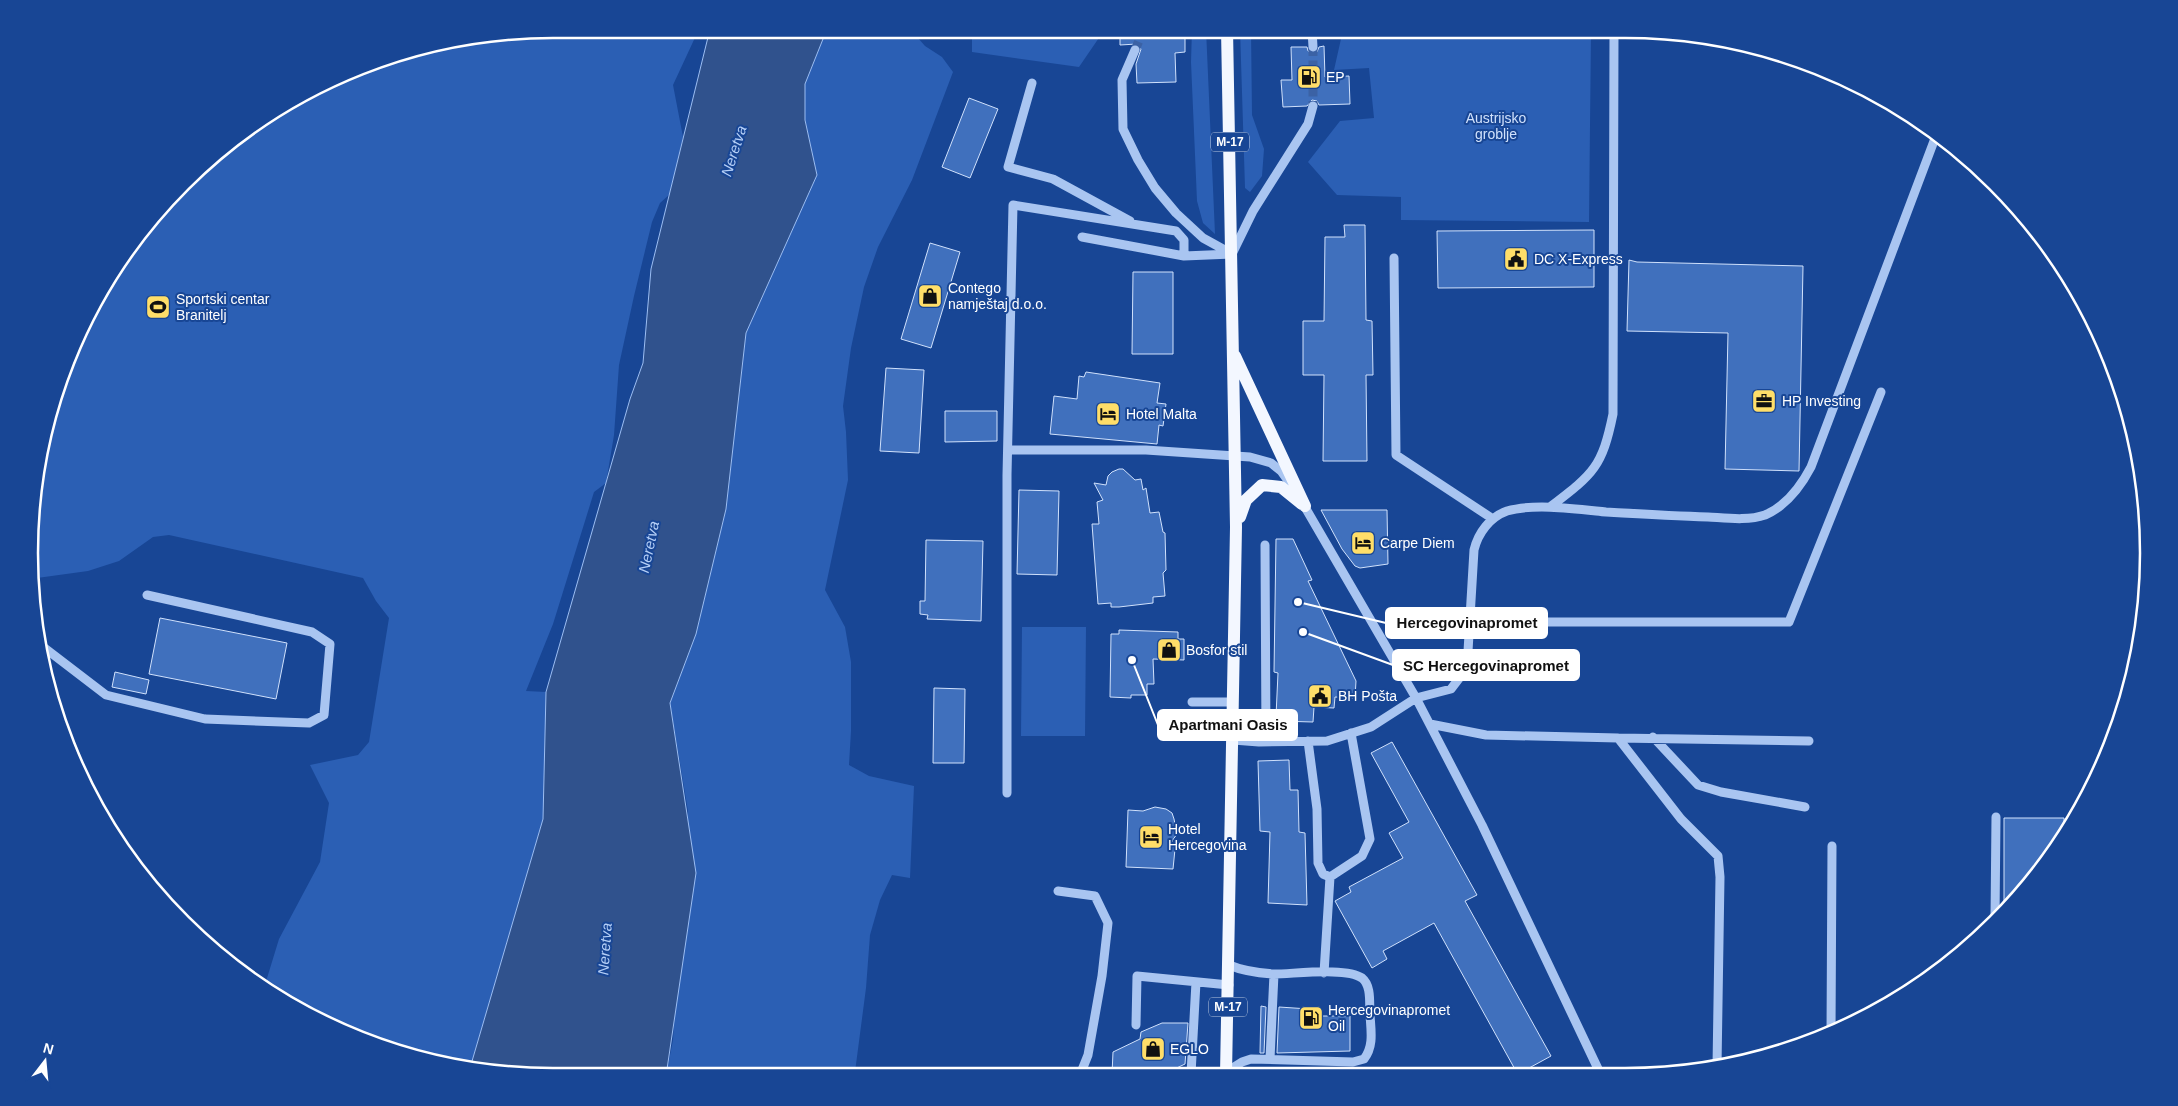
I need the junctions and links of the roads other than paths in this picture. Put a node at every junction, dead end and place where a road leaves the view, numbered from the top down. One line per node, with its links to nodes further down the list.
1 (1228, 38): 11 (main road, M-17)
2 (1312, 38): 4 (street)
3 (1614, 38): 19 (street)
4 (1312, 47)
5 (1135, 50): 11 (street)
6 (1032, 83): 9 (street)
7 (1313, 106): 11 (street)
8 (1934, 141): 19 (street)
9 (1137, 225): 12 (street); 16 (street)
10 (1082, 238): 12 (street)
11 (1232, 254): 12 (street); 14 (main road, M-17)
12 (1184, 256)
13 (1394, 258): 20 (street)
14 (1234, 352): 17 (main road, M-17); 18 (main road)
15 (1881, 392): 24 (street)
16 (1008, 450): 17 (street); 37 (street)
17 (1236, 456): 18 (street); 21 (main road, M-17)
18 (1305, 506): 21 (main road); 26 (street)
19 (1550, 507): 20 (street)
20 (1493, 519): 24 (street)
21 (1236, 527): 28 (main road, M-17)
22 (1265, 545): 36 (street)
23 (147, 595): 25 (street)
24 (1471, 622): 26 (street)
25 (47, 651)
26 (1416, 698): 29 (street); 30 (street)
27 (1192, 702): 28 (street)
28 (1233, 702): 33 (main road, M-17)
29 (1430, 724): 32 (street); 57 (street)
30 (1351, 734): 34 (street); 41 (street)
31 (1652, 737): 32 (street); 35 (street); 38 (street)
32 (1618, 738): 52 (street)
33 (1233, 740): 36 (street); 44 (main road, M-17)
34 (1308, 741): 36 (street); 41 (street)
35 (1809, 741)
36 (1266, 742)
37 (1008, 793)
38 (1805, 807)
39 (1996, 817): 43 (street)
40 (1832, 846): 50 (street)
41 (1330, 877): 45 (street)
42 (1058, 891): 53 (street)
43 (1995, 913)
44 (1229, 965): 46 (street); 48 (main road, M-17)
45 (1324, 973): 46 (street); 51 (street)
46 (1274, 974): 51 (street)
47 (1196, 982): 48 (street); 49 (street); 54 (street)
48 (1229, 985): 55 (main road, M-17)
49 (1136, 1025)
50 (1831, 1025)
51 (1270, 1059): 56 (street)
52 (1717, 1060)
53 (1083, 1068)
54 (1191, 1068)
55 (1226, 1068)
56 (1233, 1068)
57 (1598, 1068)

